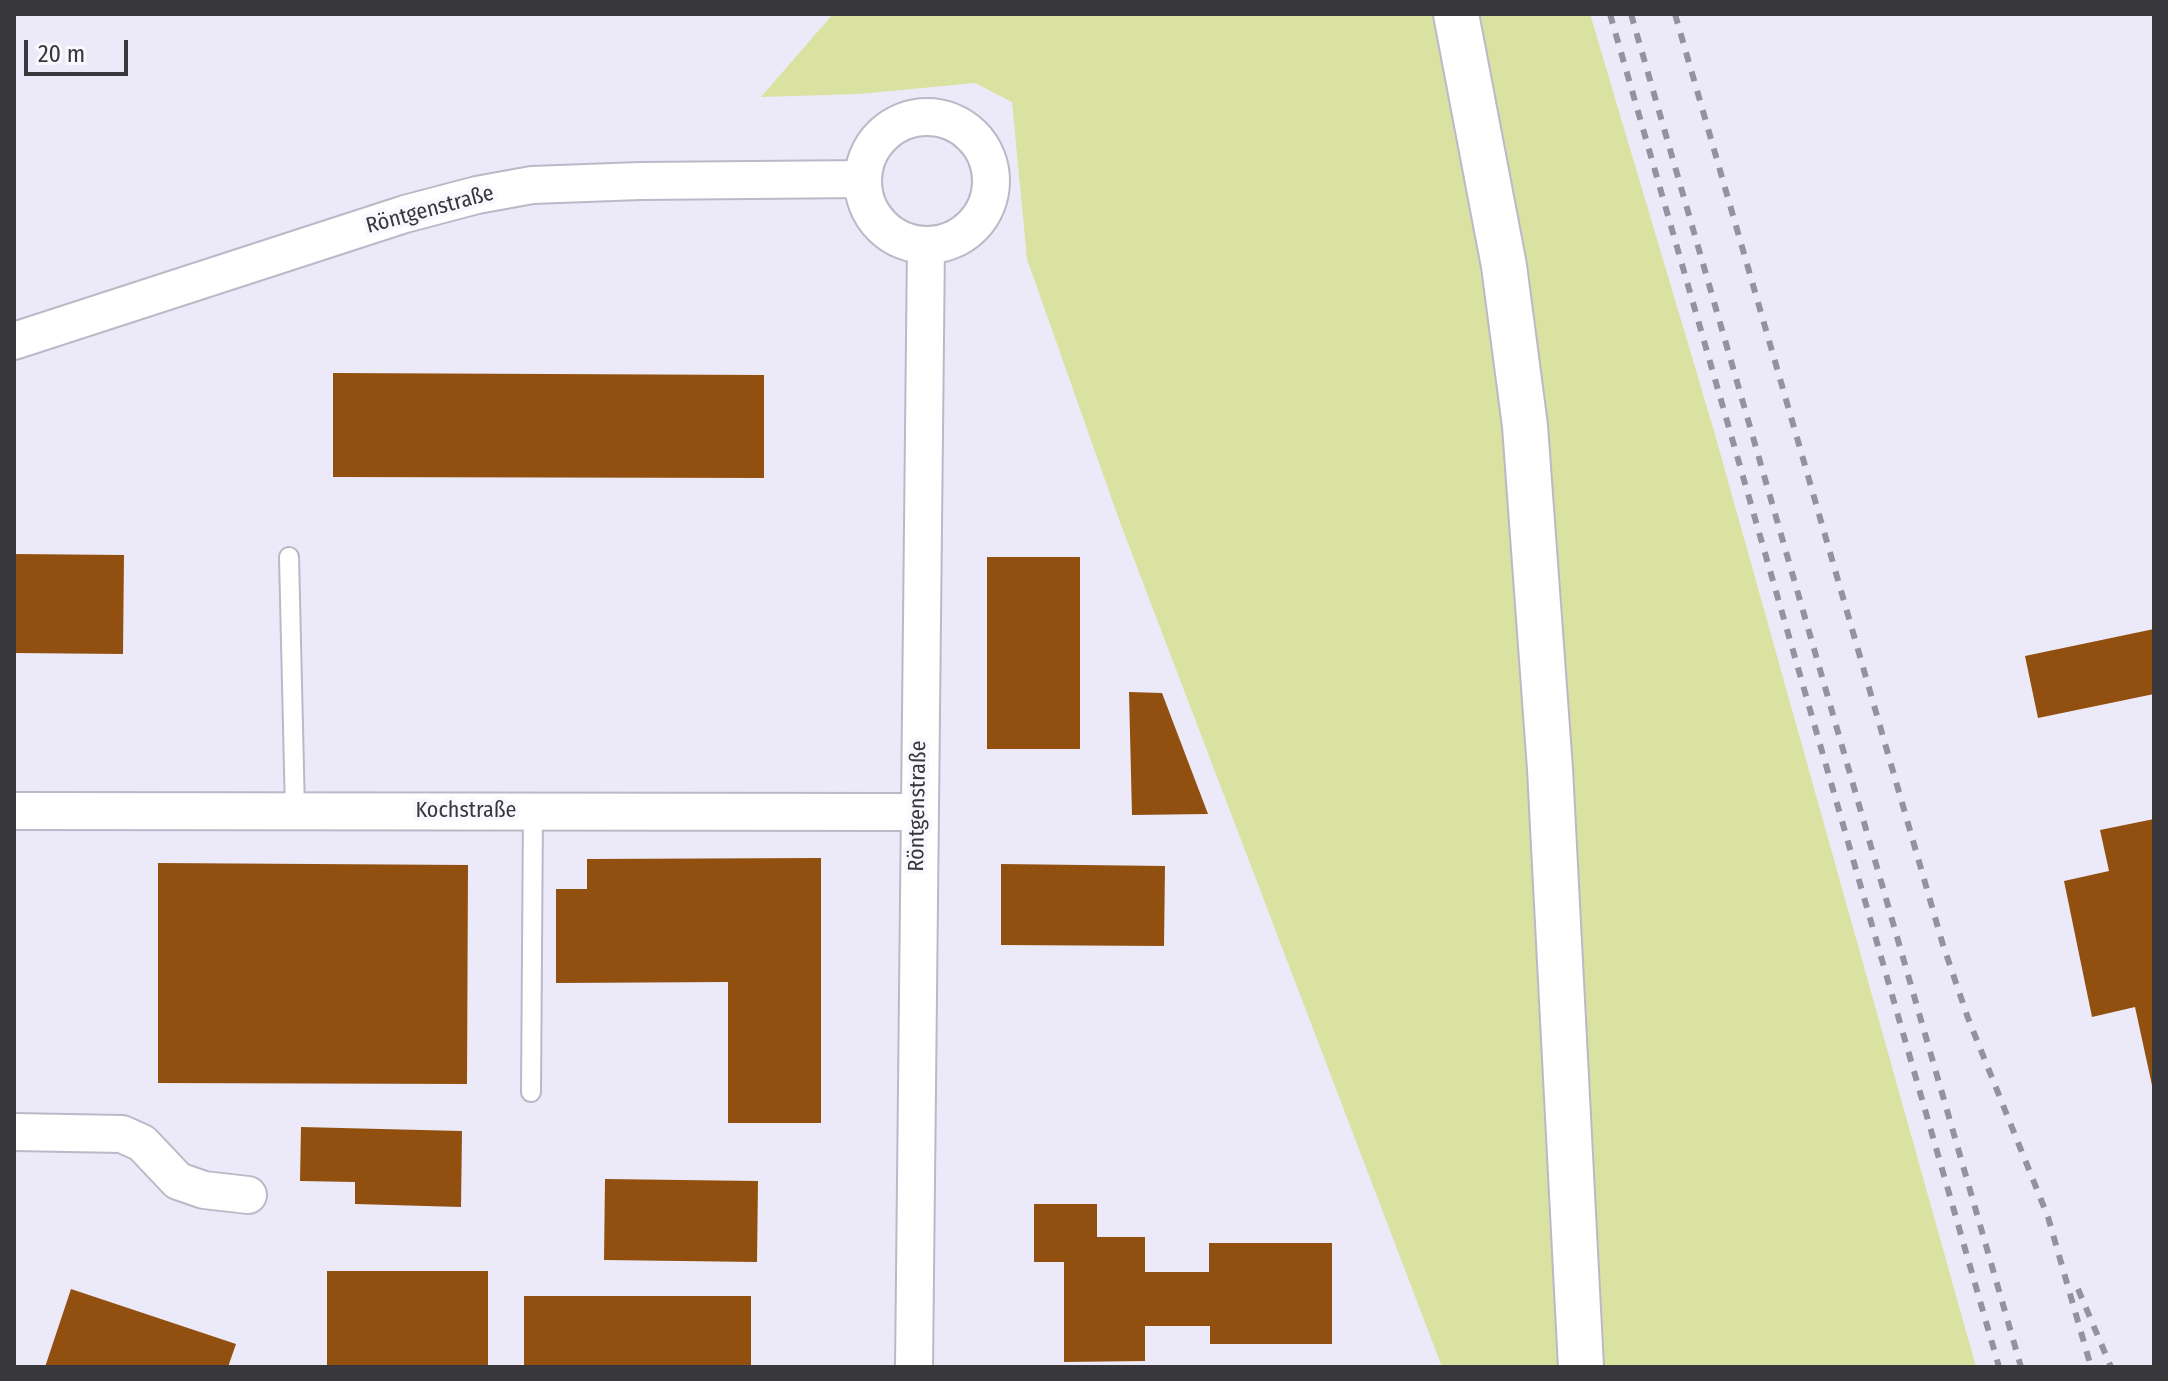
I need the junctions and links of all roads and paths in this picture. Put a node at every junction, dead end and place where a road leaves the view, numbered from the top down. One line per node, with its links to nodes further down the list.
1 (1456, 14): 14 (main road)
2 (863, 179): 3 (street); 3 (street); 4 (street, Röntgenstraße)
3 (926, 245): 9 (street, Röntgenstraße)
4 (14, 341)
5 (289, 557): 7 (lane)
6 (14, 811): 7 (street, Kochstraße)
7 (295, 811): 8 (street, Kochstraße)
8 (533, 811): 9 (street, Kochstraße); 10 (lane)
9 (918, 812): 13 (street, Röntgenstraße)
10 (531, 1092)
11 (14, 1132): 12 (street)
12 (248, 1195)
13 (914, 1367)
14 (1581, 1367)

